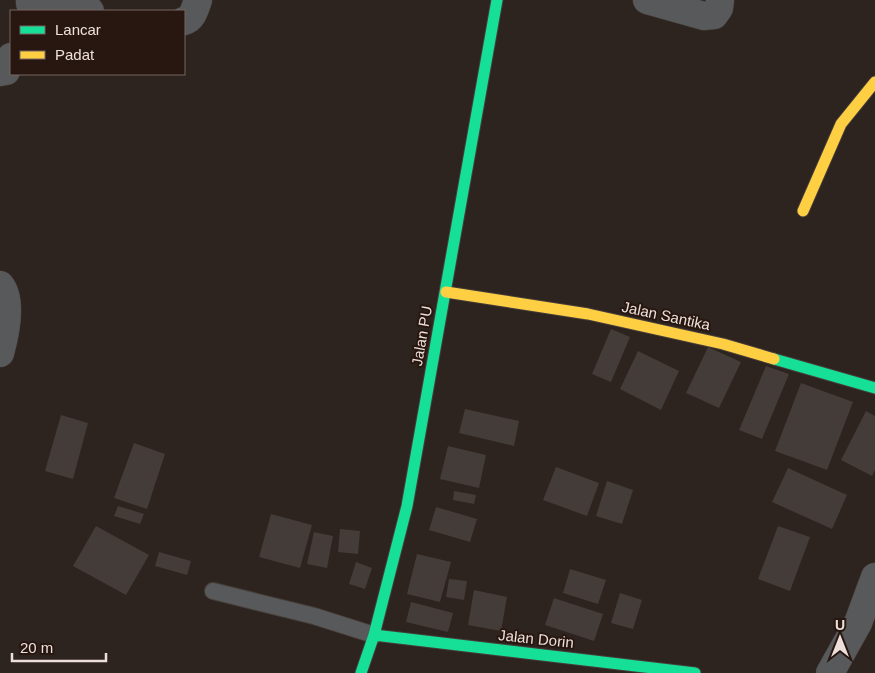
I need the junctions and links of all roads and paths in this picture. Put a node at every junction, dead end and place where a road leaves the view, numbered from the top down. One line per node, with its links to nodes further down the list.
1 (198, 0): 7 (street)
2 (498, 0): 13 (street, Jalan PU)
3 (647, 0): 4 (street)
4 (720, 0)
5 (29, 5): 6 (street)
6 (80, 10)
7 (185, 21)
8 (10, 60): 9 (street)
9 (0, 72)
10 (875, 82): 11 (street)
11 (803, 211)
12 (0, 285): 14 (street)
13 (446, 292): 15 (street, Jalan Santika); 19 (street, Jalan PU)
14 (0, 353)
15 (875, 388)
16 (875, 577): 18 (street)
17 (213, 591): 19 (lane)
18 (866, 625): 22 (street)
19 (374, 635): 20 (street, Jalan PU); 21 (street, Jalan Dorin)
20 (361, 673)
21 (695, 673)
22 (830, 673)

